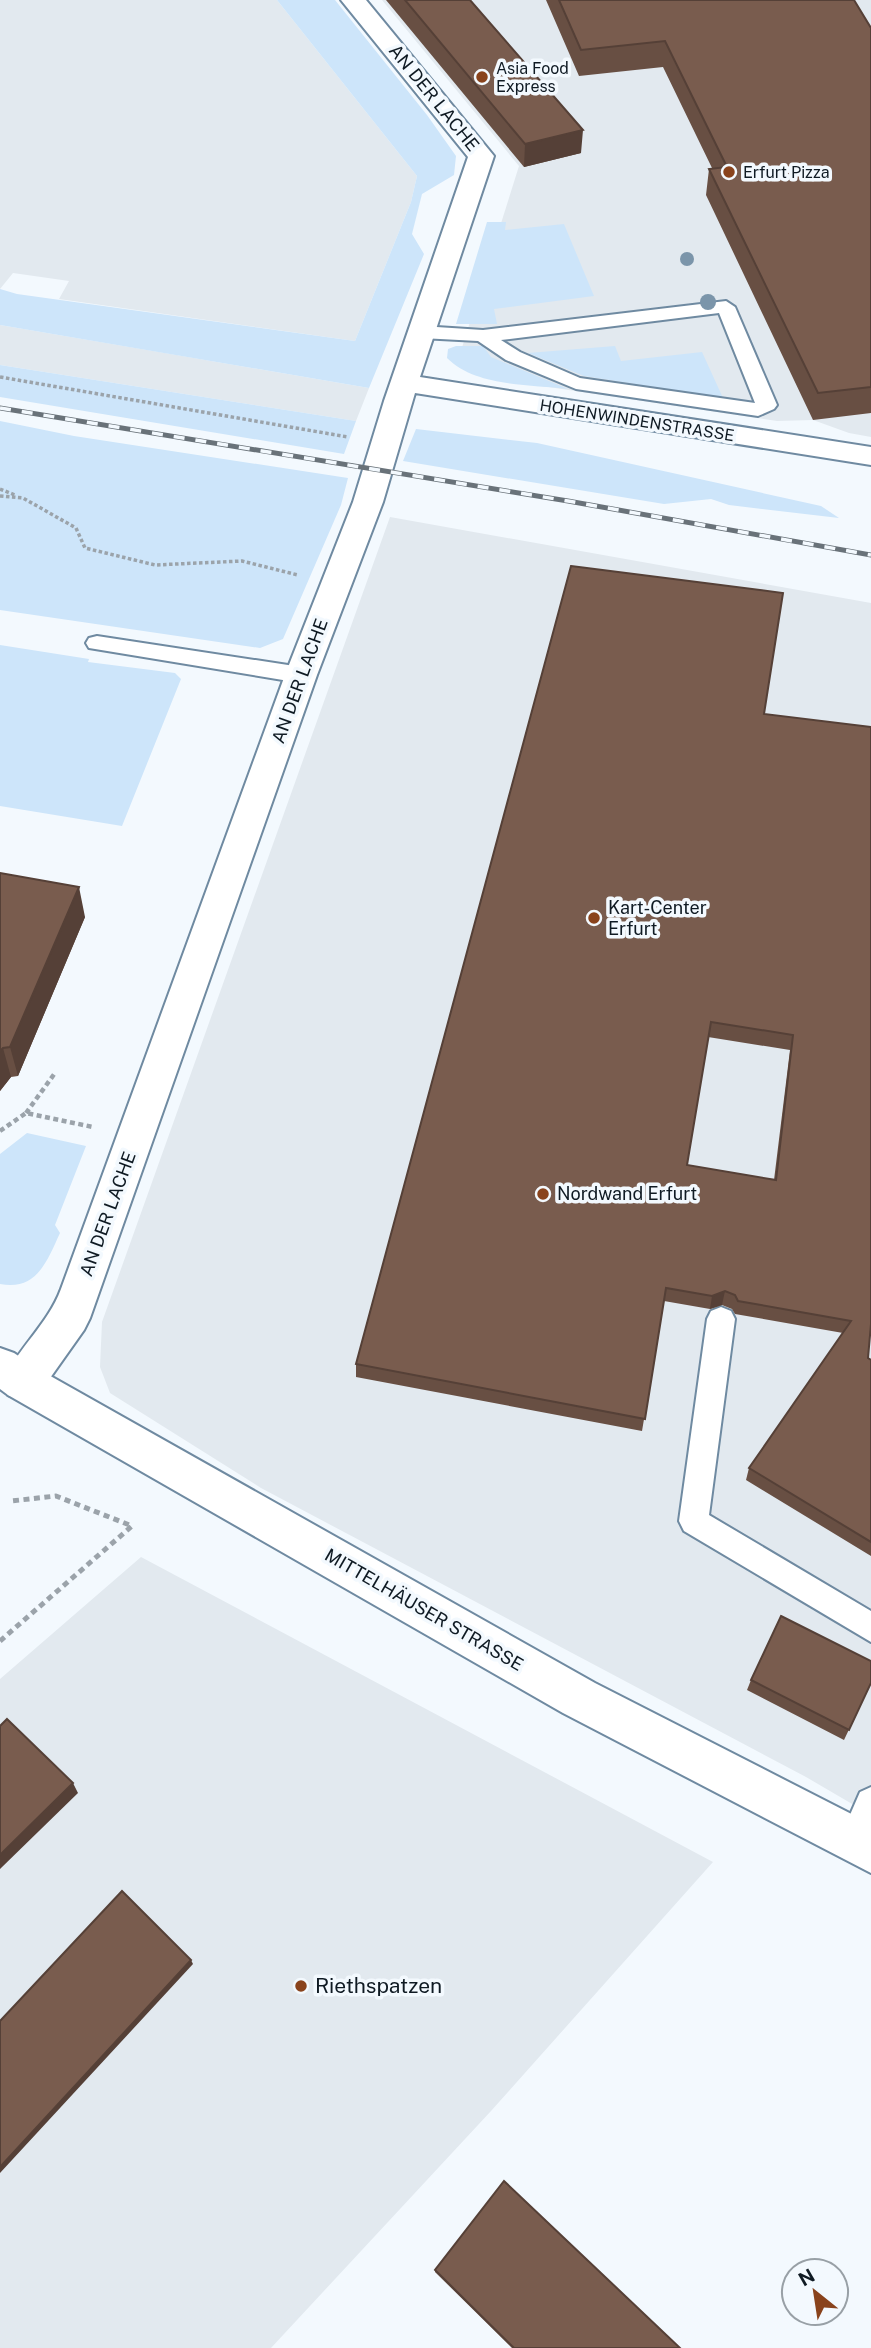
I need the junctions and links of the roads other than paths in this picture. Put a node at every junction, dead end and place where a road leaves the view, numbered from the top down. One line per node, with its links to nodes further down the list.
1 (354, 0): 2 (street, AN DER LACHE)
2 (421, 332): 3 (lane); 4 (street, AN DER LACHE)
3 (483, 336): 3 (lane)
4 (404, 383): 5 (street, HOHENWINDENSTRASSE); 7 (street, AN DER LACHE)
5 (871, 456)
6 (97, 643): 7 (lane)
7 (301, 674): 9 (street, AN DER LACHE)
8 (721, 1319): 10 (lane)
9 (8, 1383): 11 (street, MITTELHÄUSER STRASSE)
10 (871, 1628)
11 (866, 1831)

